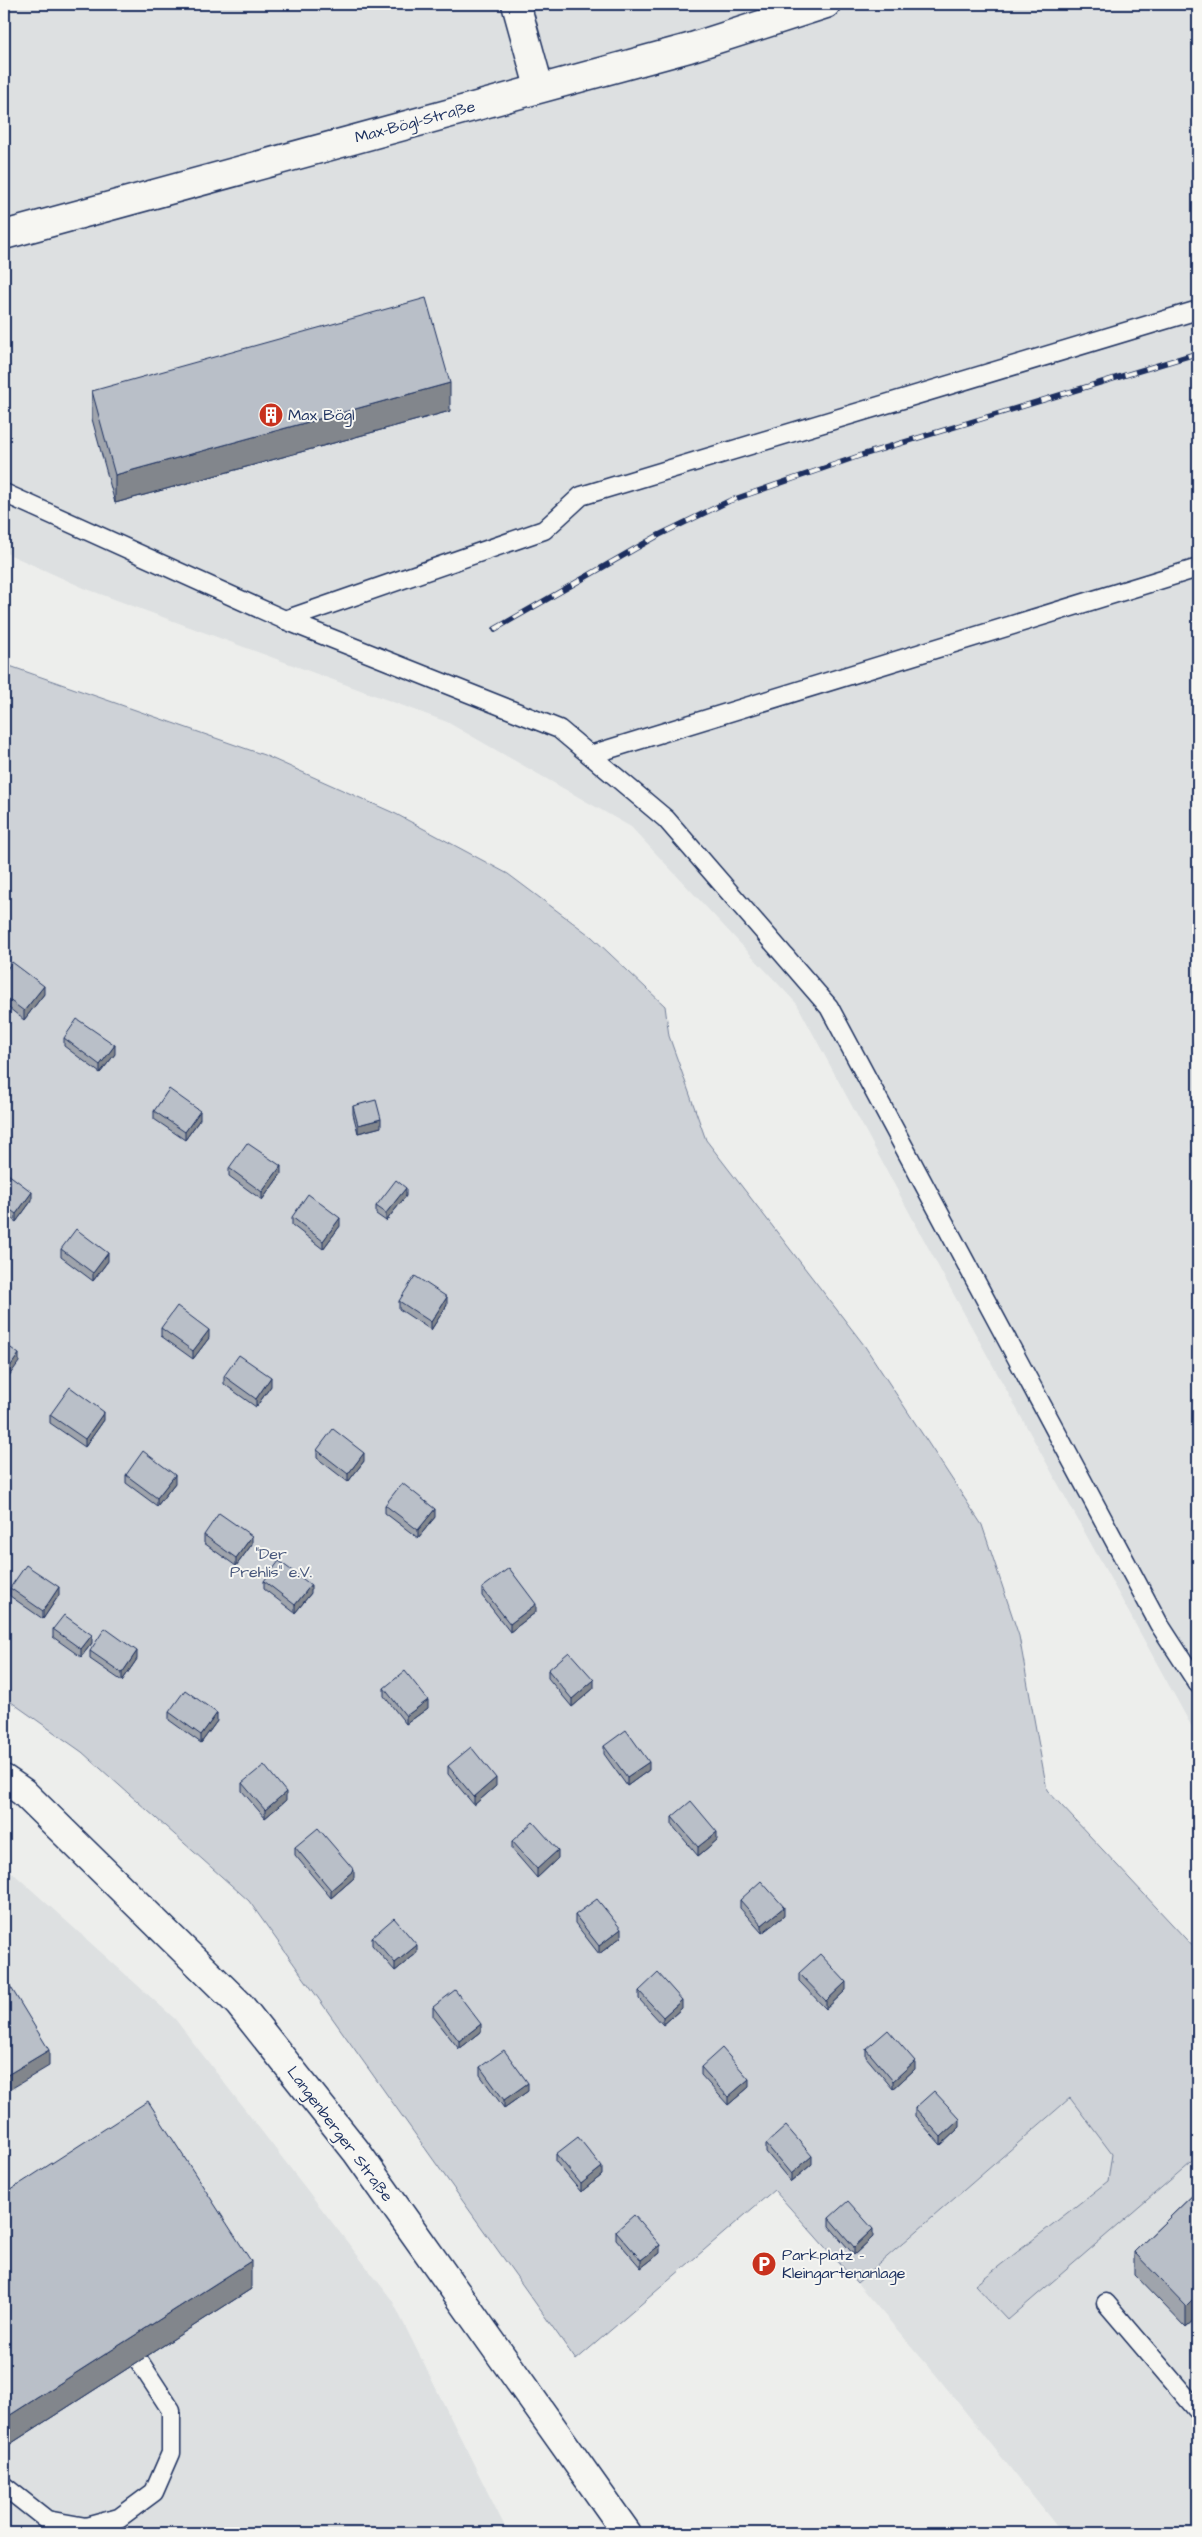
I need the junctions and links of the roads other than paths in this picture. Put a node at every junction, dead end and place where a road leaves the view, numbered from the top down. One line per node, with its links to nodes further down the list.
1 (516, 4): 3 (main road)
2 (826, 4): 3 (main road, Max-Bögl-Straße)
3 (539, 87): 4 (main road, Max-Bögl-Straße)
4 (4, 235)
5 (1198, 310): 8 (lane)
6 (4, 493): 8 (lane)
7 (1198, 568): 9 (lane)
8 (285, 620): 9 (lane)
9 (590, 755): 10 (lane)
10 (1198, 1684)
11 (4, 1779): 16 (main road, Langenberger Straße)
12 (1106, 2303): 14 (lane)
13 (117, 2327): 15 (lane)
14 (1198, 2411)
15 (4, 2486)
16 (627, 2533)

